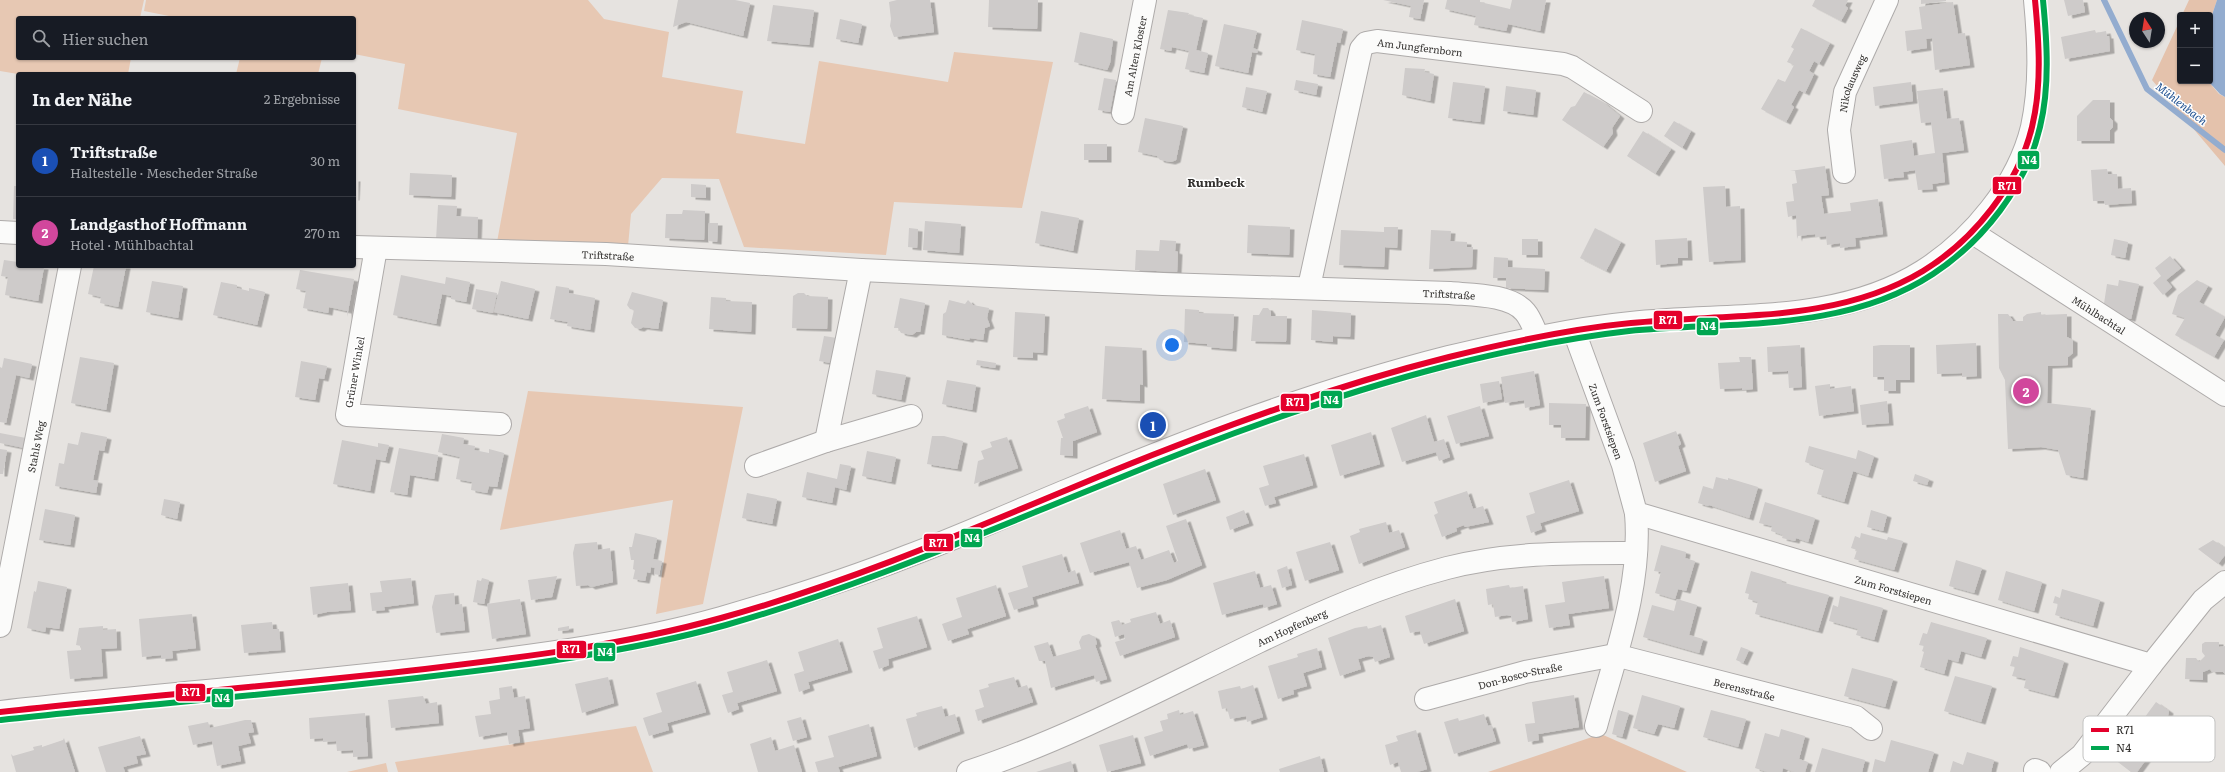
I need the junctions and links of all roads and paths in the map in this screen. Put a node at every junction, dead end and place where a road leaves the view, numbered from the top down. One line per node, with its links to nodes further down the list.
1 (1145, 0): 5 (street, Am Alten Kloster)
2 (1887, 0): 6 (street, Nikolausweg)
3 (2035, 0): 9 (street)
4 (1641, 111): 14 (street, Am Jungfernborn)
5 (1123, 113)
6 (1844, 172)
7 (0, 232): 8 (street)
8 (16, 233)
9 (1973, 233): 15 (street); 17 (street, Mühlbachtal)
10 (356, 247): 11 (street, Triftstraße)
11 (376, 248): 13 (street, Triftstraße); 19 (street, Grüner Winkel)
12 (70, 268): 25 (street, Stahls Weg)
13 (861, 270): 14 (street, Triftstraße); 20 (street)
14 (1309, 288): 16 (street, Triftstraße)
15 (1574, 331): 16 (street); 22 (street, Zum Forstsiepen)
16 (1538, 337): 29 (street)
17 (2225, 395)
18 (911, 416): 20 (street)
19 (500, 424)
20 (826, 441): 21 (street)
21 (756, 466)
22 (1636, 513): 23 (street, Zum Forstsiepen); 27 (street, Zum Forstsiepen)
23 (1636, 553): 26 (street, Zum Forstsiepen); 34 (street, Am Hopfenberg)
24 (2225, 582): 27 (street)
25 (0, 626)
26 (1615, 655): 28 (street, Don-Bosco-Straße); 31 (street, Zum Forstsiepen); 32 (street, Berensstraße)
27 (2152, 665): 30 (street)
28 (1426, 698)
29 (0, 712)
30 (2113, 716)
31 (1596, 726)
32 (1871, 729)
33 (2083, 755): 35 (street)
34 (968, 772)
35 (2061, 772)

